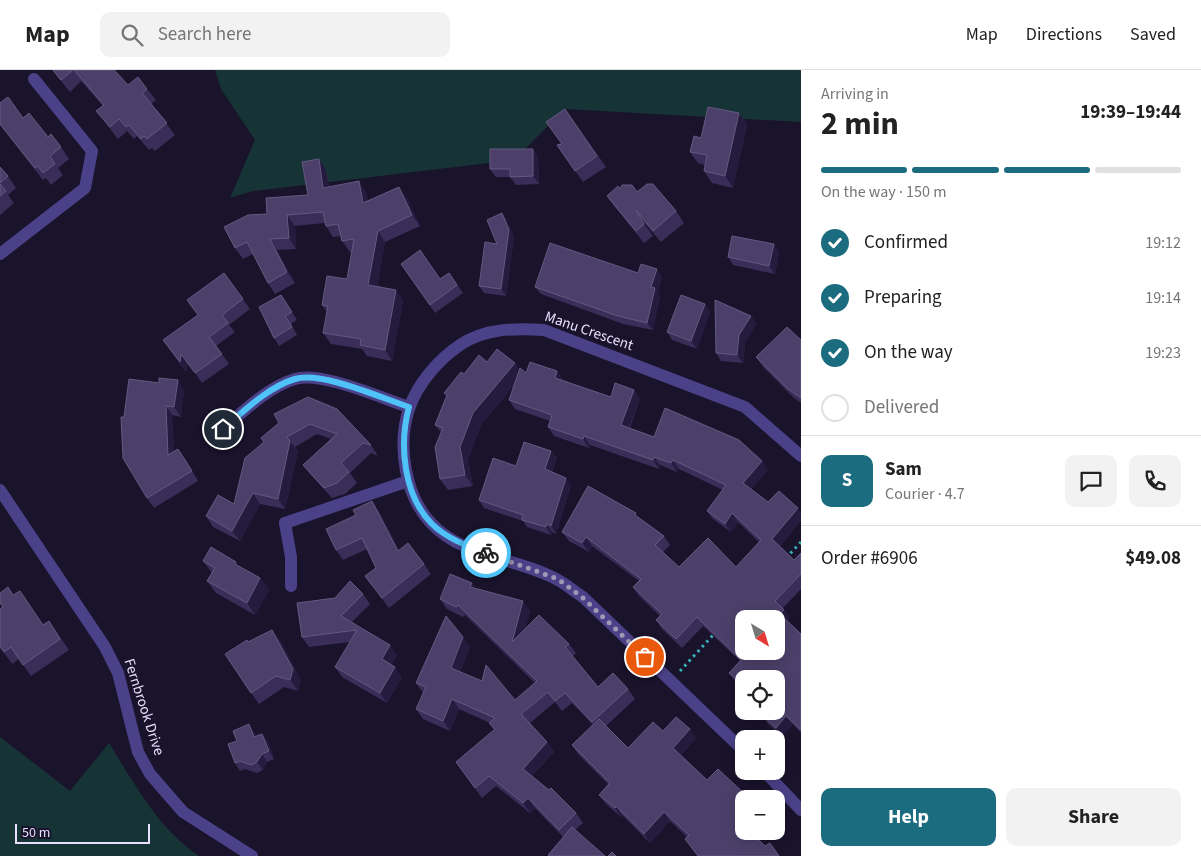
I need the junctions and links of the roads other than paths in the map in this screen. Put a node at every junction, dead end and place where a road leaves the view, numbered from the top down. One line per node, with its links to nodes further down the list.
1 (34, 79): 2 (street)
2 (0, 254)
3 (409, 407): 4 (street); 5 (street, Manu Crescent); 6 (street, Manu Crescent)
4 (223, 429)
5 (801, 456)
6 (408, 482): 8 (street); 9 (street, Manu Crescent)
7 (0, 490): 12 (street, Fernbrook Drive)
8 (291, 586)
9 (735, 743)
10 (773, 780): 11 (street)
11 (801, 810)
12 (252, 856)

